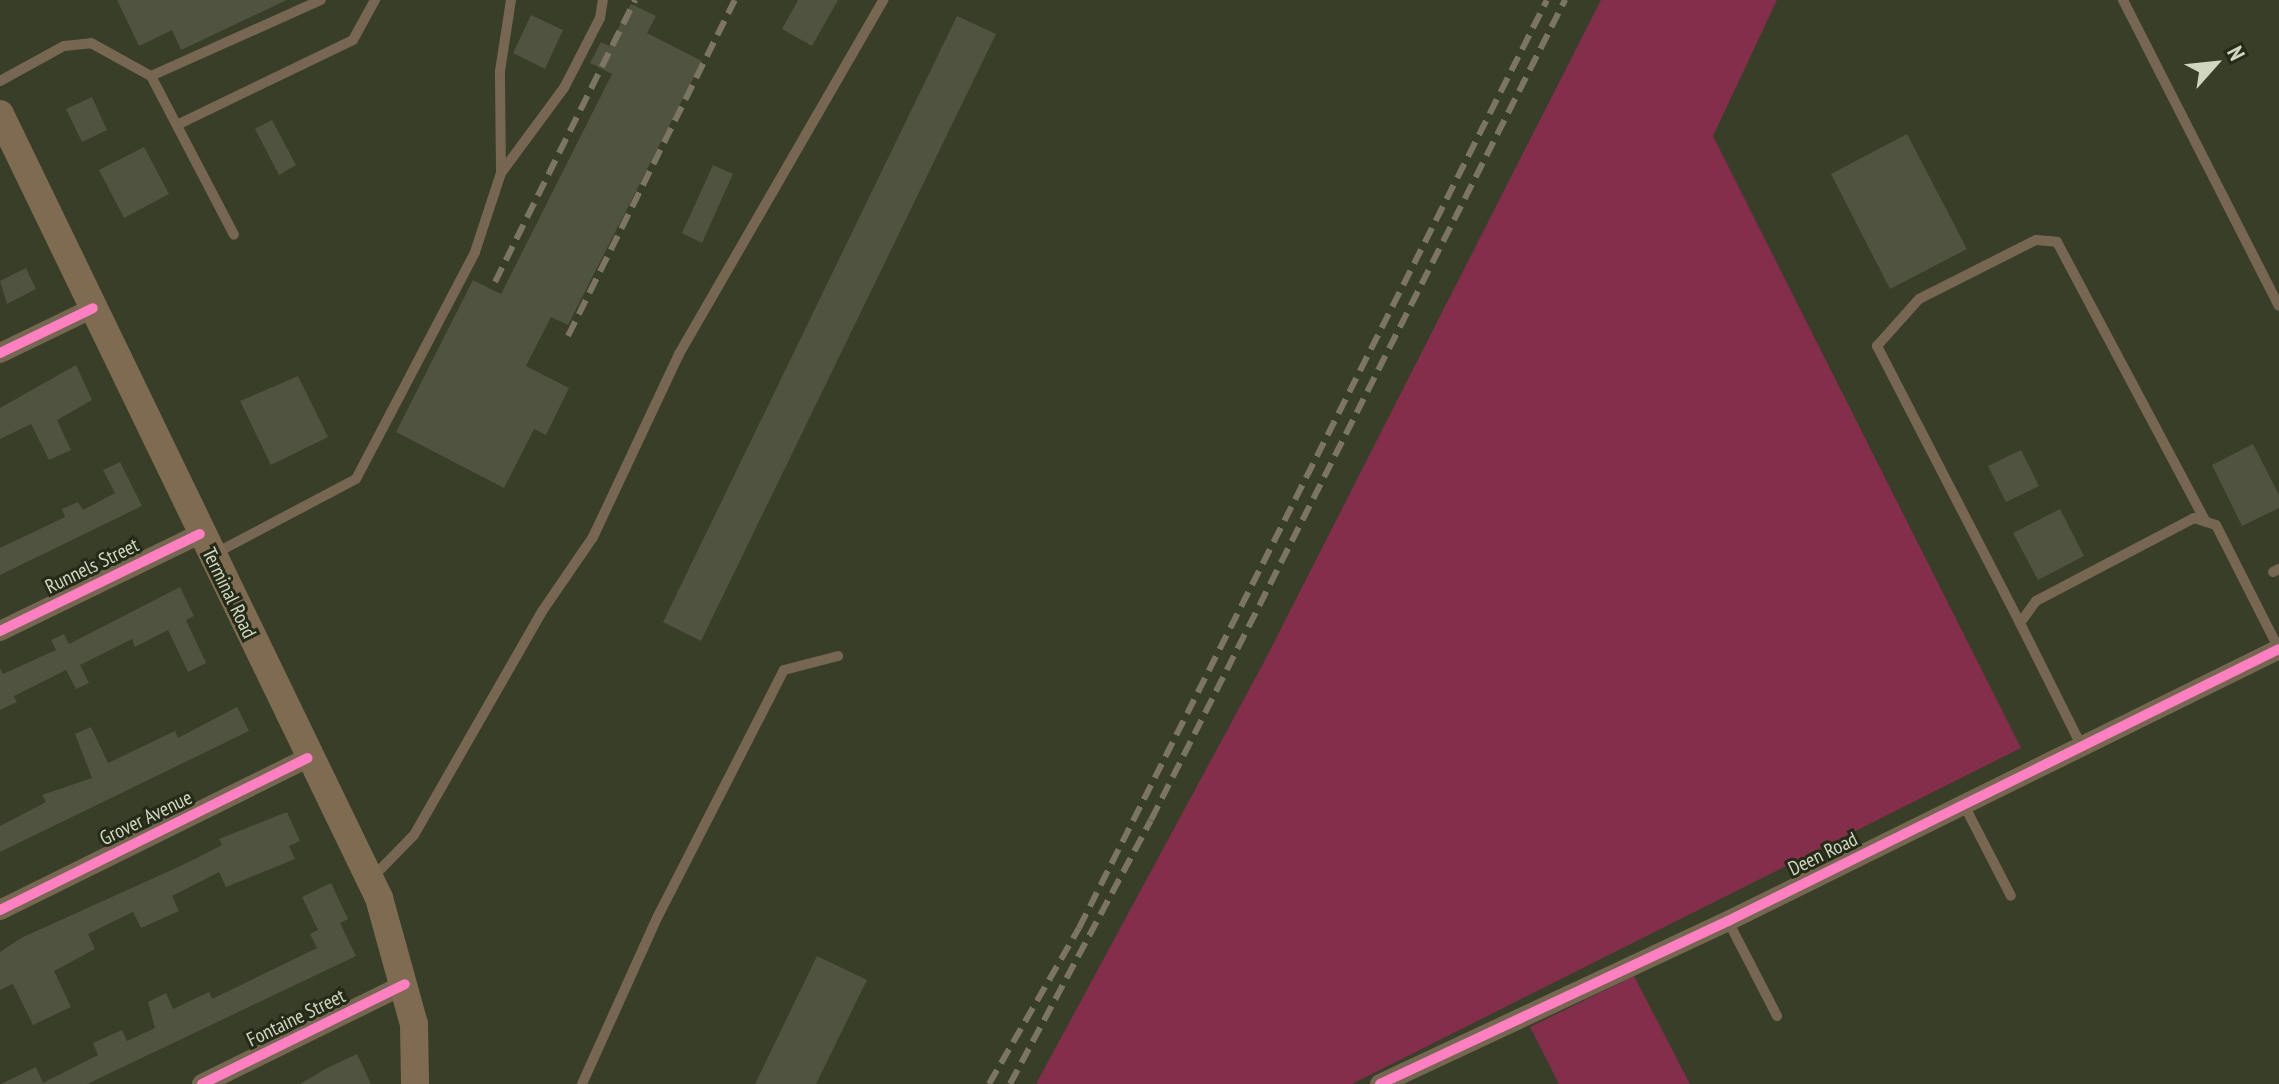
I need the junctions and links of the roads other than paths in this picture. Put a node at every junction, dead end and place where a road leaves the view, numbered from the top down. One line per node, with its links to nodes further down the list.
1 (321, 0): 7 (lane)
2 (375, 0): 10 (lane)
3 (511, 0): 11 (lane)
4 (603, 0): 11 (lane)
5 (883, 0): 25 (lane)
6 (2123, 0): 13 (lane)
7 (151, 76): 8 (lane); 10 (lane)
8 (0, 81)
9 (0, 114): 14 (main road, Terminal Road)
10 (177, 125): 12 (lane)
11 (501, 173): 17 (lane)
12 (234, 235)
13 (2279, 306)
14 (93, 308): 15 (street); 17 (main road, Terminal Road)
15 (0, 353)
16 (2206, 522): 18 (lane); 18 (lane); 20 (lane)
17 (206, 544): 19 (street, Runnels Street); 23 (main road, Terminal Road)
18 (2020, 623): 22 (lane)
19 (0, 631)
20 (2279, 649): 22 (street, Deen Road)
21 (838, 656): 33 (lane)
22 (2082, 747): 24 (street, Deen Road)
23 (308, 758): 25 (main road, Terminal Road); 27 (street, Grover Avenue)
24 (1964, 805): 26 (lane); 28 (street, Deen Road)
25 (370, 880): 29 (main road, Terminal Road)
26 (2011, 896)
27 (0, 910)
28 (1728, 921): 30 (lane); 34 (street, Deen Road)
29 (405, 984): 31 (street, Fontaine Street); 32 (main road, Terminal Road)
30 (1777, 1016)
31 (202, 1084)
32 (415, 1084)
33 (582, 1084)
34 (1380, 1084)

